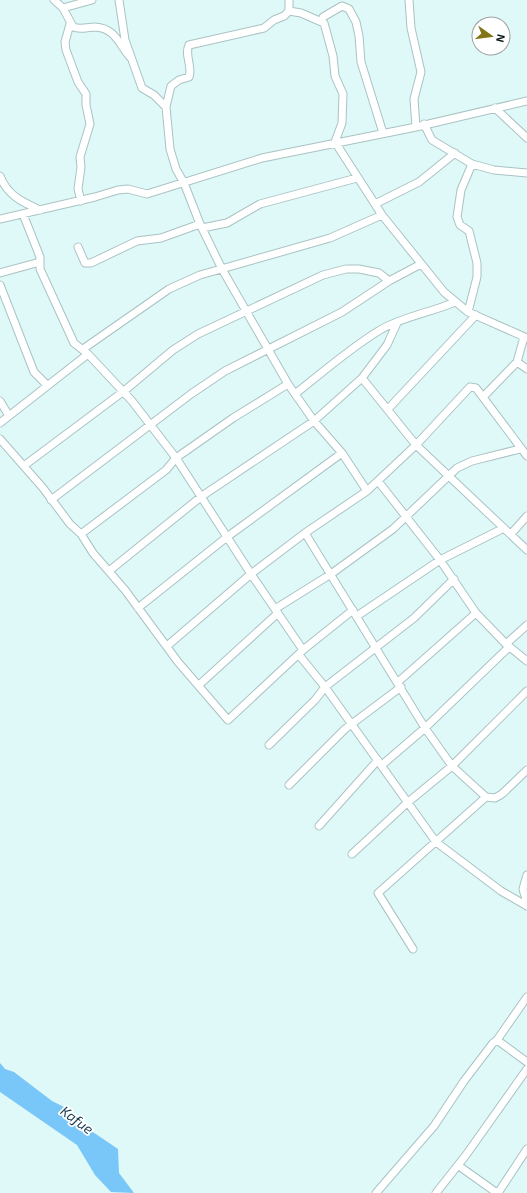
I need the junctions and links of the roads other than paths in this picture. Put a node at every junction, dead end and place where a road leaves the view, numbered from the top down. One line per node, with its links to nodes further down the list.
1 (55, 0): 6 (street)
2 (92, 0): 6 (street)
3 (119, 0): 10 (street)
4 (289, 0): 7 (street)
5 (409, 0): 15 (street)
6 (63, 8): 9 (street)
7 (290, 10): 8 (street); 12 (street)
8 (322, 21): 16 (street); 18 (street)
9 (70, 24): 10 (street); 25 (street)
10 (131, 58): 12 (street)
11 (527, 101): 13 (street)
12 (166, 107): 24 (street)
13 (495, 108): 14 (street); 17 (street)
14 (424, 124): 15 (street); 19 (street)
15 (416, 127): 16 (street)
16 (383, 133): 18 (street)
17 (527, 138)
18 (335, 142): 23 (street); 24 (street)
19 (455, 153): 20 (street); 26 (street)
20 (472, 164): 21 (street); 41 (street)
21 (527, 173)
22 (0, 176): 27 (street)
23 (357, 178): 26 (street); 31 (street)
24 (184, 183): 25 (street); 31 (street)
25 (81, 201): 27 (street)
26 (374, 204): 29 (street)
27 (40, 210): 28 (street)
28 (23, 214): 30 (street); 33 (street)
29 (382, 215): 34 (street); 35 (street)
30 (0, 219)
31 (201, 226): 32 (street); 35 (street)
32 (78, 247)
33 (40, 262): 36 (street); 46 (street)
34 (421, 264): 37 (street); 39 (street)
35 (222, 269): 40 (street); 46 (street)
36 (0, 273)
37 (389, 281): 40 (street); 45 (street)
38 (0, 285): 51 (street)
39 (454, 302): 41 (street); 43 (street)
40 (245, 311): 45 (street); 52 (street)
41 (468, 312): 42 (street)
42 (476, 315): 44 (street); 56 (street)
43 (397, 322): 49 (street); 53 (street)
44 (526, 338): 47 (street)
45 (268, 349): 50 (street); 60 (street)
46 (85, 352): 51 (street); 52 (street)
47 (517, 362): 48 (street); 54 (street)
48 (527, 369)
49 (362, 378): 56 (street); 58 (street)
50 (288, 384): 53 (street); 66 (street)
51 (47, 385): 57 (street)
52 (124, 391): 60 (street); 67 (street)
53 (295, 394): 58 (street)
54 (483, 397): 62 (street); 63 (street)
55 (0, 401): 57 (street)
56 (388, 409): 62 (street)
57 (9, 416): 59 (street)
58 (314, 422): 64 (street); 71 (street)
59 (0, 423)
60 (150, 425): 66 (street); 72 (street)
61 (0, 439): 67 (street)
62 (416, 445): 68 (street); 69 (street)
63 (520, 449): 65 (street); 68 (street)
64 (342, 453): 70 (street); 79 (street)
65 (527, 456)
66 (176, 458): 71 (street); 77 (street)
67 (24, 466): 72 (street)
68 (449, 476): 74 (street); 75 (street)
69 (378, 481): 70 (street); 74 (street)
70 (367, 491): 76 (street)
71 (202, 496): 79 (street); 82 (street)
72 (51, 500): 77 (street)
73 (527, 516): 78 (street)
74 (407, 517): 81 (street); 84 (street)
75 (504, 528): 78 (street); 81 (street)
76 (305, 533): 83 (street); 84 (street)
77 (80, 534): 82 (street)
78 (511, 534): 80 (street)
79 (227, 537): 83 (street); 86 (street)
80 (527, 550)
81 (440, 560): 85 (street); 88 (street)
82 (109, 571): 86 (street)
83 (251, 574): 87 (street); 91 (street)
84 (331, 574): 87 (street); 88 (street)
85 (454, 579): 89 (street); 93 (street)
86 (138, 608): 91 (street)
87 (276, 611): 94 (street); 97 (street)
88 (355, 613): 93 (street); 94 (street)
89 (476, 613): 92 (street); 96 (street)
90 (527, 625): 92 (street)
91 (167, 646): 97 (street)
92 (507, 646): 95 (street); 101 (street)
93 (377, 648): 96 (street); 98 (street)
94 (301, 652): 97 (street); 98 (street)
95 (527, 661)
96 (400, 684): 100 (street); 101 (street)
97 (199, 685)
98 (325, 687): 100 (street); 102 (street)
99 (527, 691): 104 (street)
100 (352, 725): 103 (street); 106 (street)
101 (425, 728): 103 (street); 104 (street)
102 (269, 745)
103 (380, 762): 108 (street); 109 (street)
104 (452, 766): 107 (street); 108 (street)
105 (527, 770): 107 (street)
106 (290, 785)
107 (486, 797): 110 (street)
108 (407, 803): 110 (street); 111 (street)
109 (319, 826)
110 (436, 842): 114 (street); 115 (street)
111 (352, 854)
112 (527, 876): 113 (street)
113 (527, 903)
114 (527, 906)
115 (414, 950)
116 (527, 997): 117 (street)
117 (497, 1040): 118 (street); 123 (street)
118 (527, 1062)
119 (527, 1069): 121 (street)
120 (527, 1149): 122 (street)
121 (459, 1166): 122 (street); 124 (street)
122 (495, 1192)
123 (376, 1193)
124 (436, 1193)

